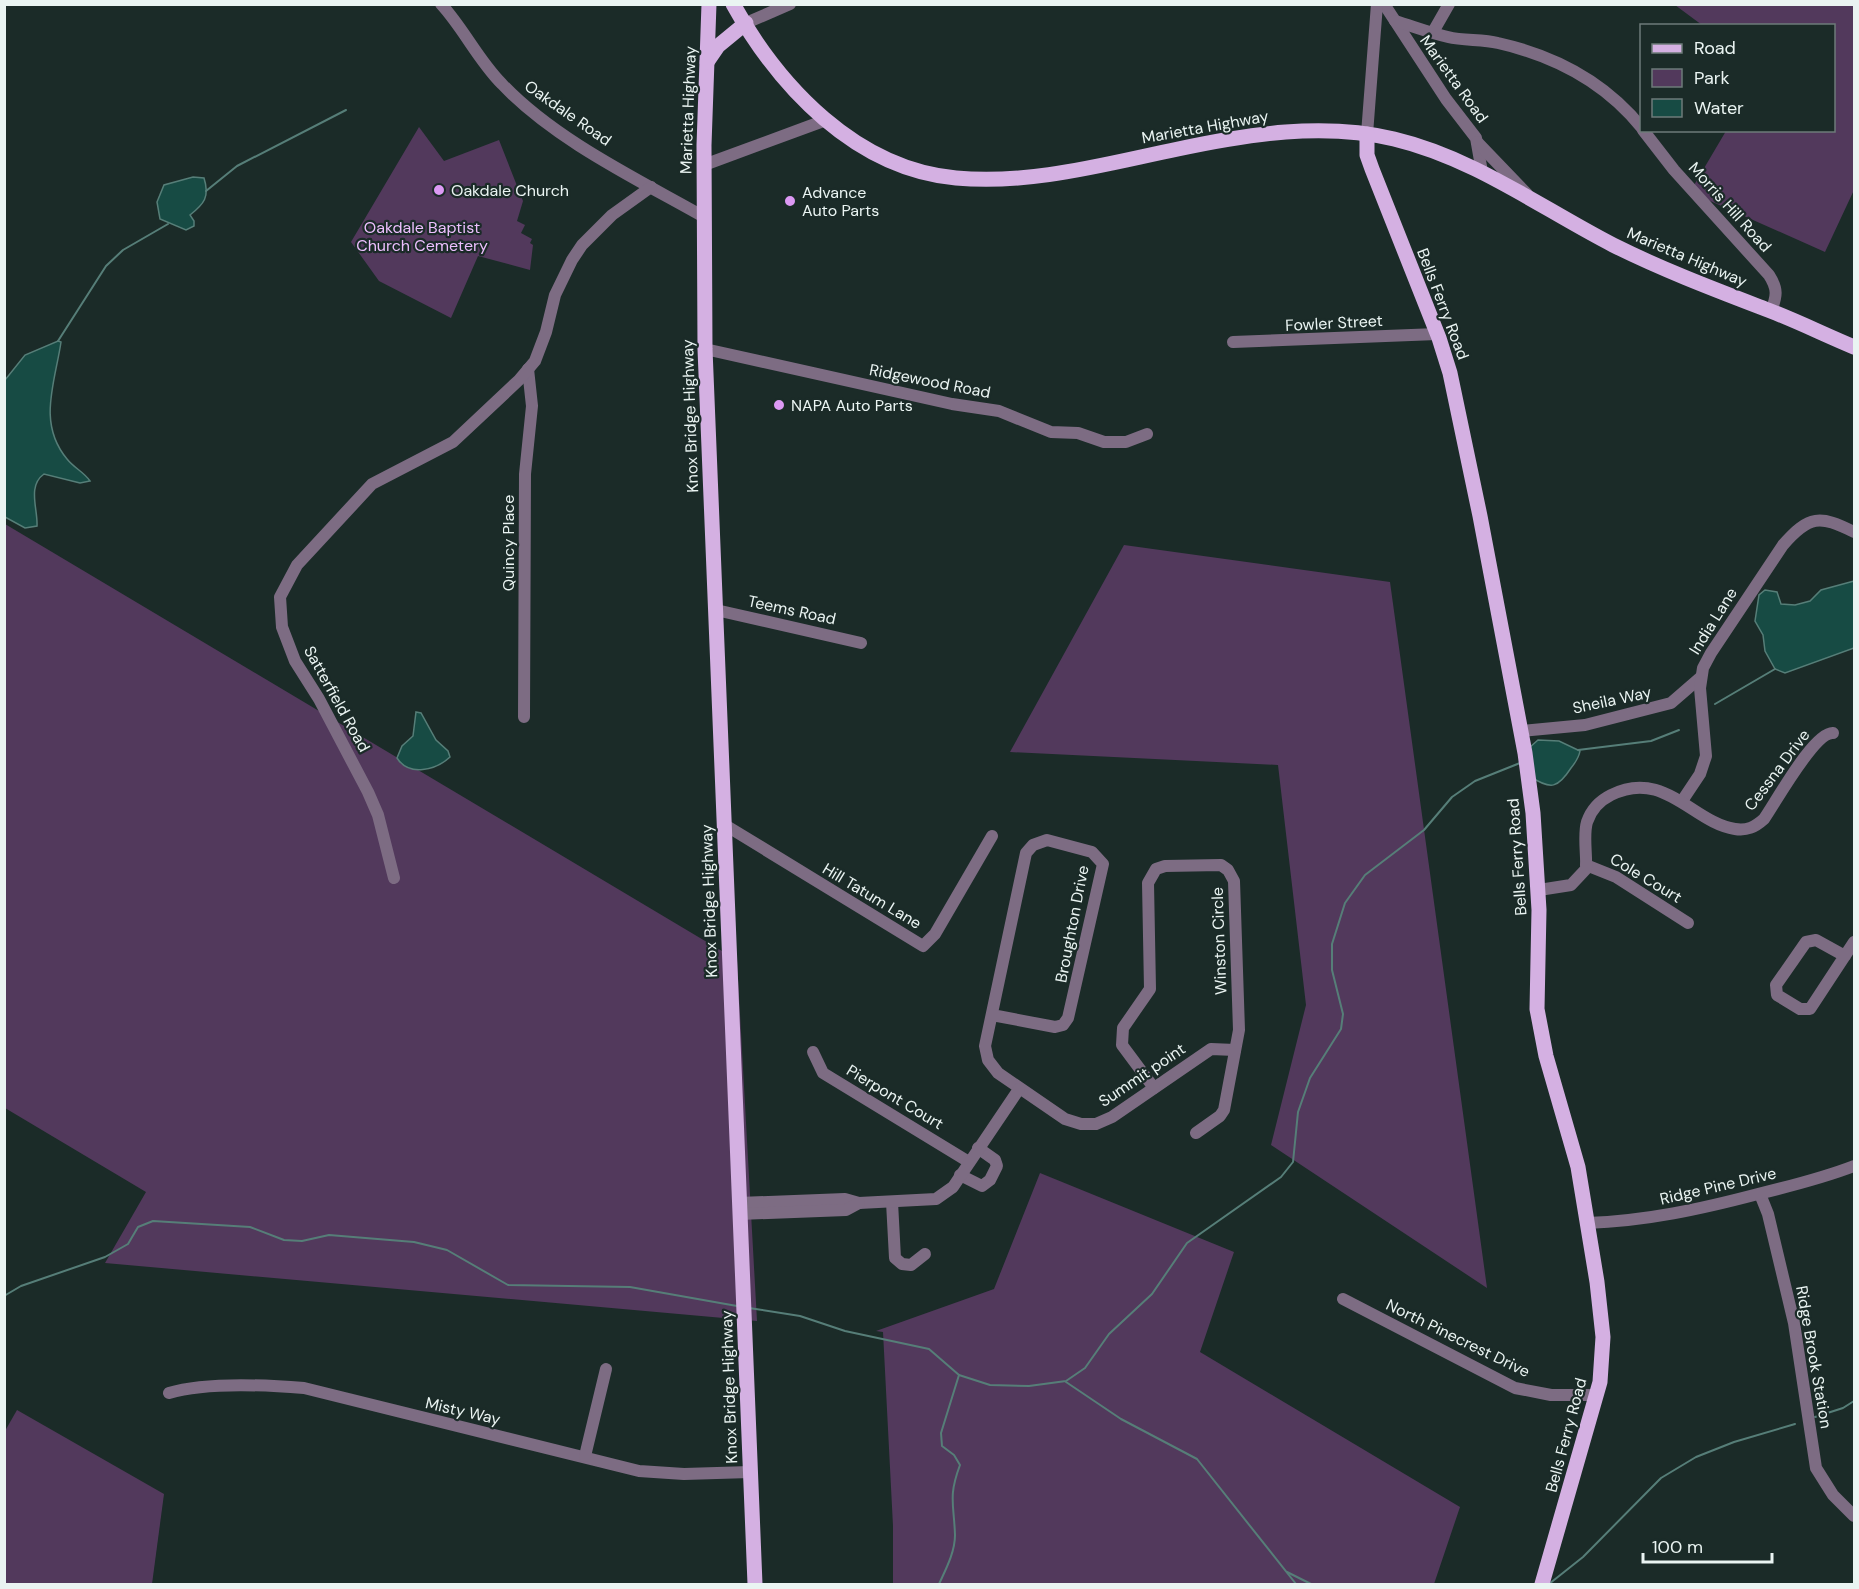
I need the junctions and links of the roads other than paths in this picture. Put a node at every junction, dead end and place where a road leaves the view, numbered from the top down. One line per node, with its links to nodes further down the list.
1 (441, 4): 19 (street, Oakdale Road)
2 (709, 4): 11 (main road, Marietta Highway)
3 (733, 4): 9 (main road, Marietta Highway)
4 (790, 4): 9 (street)
5 (1377, 4): 15 (street)
6 (1384, 4): 8 (street, Marietta Road)
7 (1449, 4): 10 (street)
8 (1395, 21): 10 (street, Morris Hill Road); 16 (street, Marietta Road)
9 (746, 23): 11 (main road); 12 (main road, Marietta Highway)
10 (1433, 32): 13 (street, Morris Hill Road)
11 (707, 62): 17 (main road, Marietta Highway)
12 (826, 120): 15 (main road, Marietta Highway); 17 (street)
13 (1640, 127)
14 (1644, 132): 22 (street, Morris Hill Road)
15 (1367, 134): 18 (main road, Marietta Highway); 23 (main road, Bells Ferry Road)
16 (1477, 141): 18 (street, Marietta Road); 20 (street, Marietta Road)
17 (704, 165): 21 (main road, Marietta Highway)
18 (1482, 172): 20 (main road, Marietta Highway)
19 (651, 187): 21 (street, Oakdale Road); 27 (street, Satterfield Road)
20 (1532, 200): 22 (main road, Marietta Highway)
21 (704, 217): 26 (main road, Knox Bridge Highway)
22 (1771, 311): 25 (main road, Marietta Highway)
23 (1437, 334): 24 (street, Fowler Street); 34 (main road, Bells Ferry Road)
24 (1233, 342)
25 (1854, 347)
26 (705, 349): 28 (street, Ridgewood Road); 30 (main road, Knox Bridge Highway)
27 (528, 369): 33 (street, Quincy Place); 40 (street, Satterfield Road)
28 (1147, 434)
29 (1854, 532): 32 (street, India Lane)
30 (716, 610): 31 (street, Teems Road); 37 (main road, Knox Bridge Highway)
31 (861, 643)
32 (1701, 677): 34 (street, Sheila Way); 36 (street, India Lane)
33 (524, 717)
34 (1521, 731): 41 (main road, Bells Ferry Road)
35 (1833, 733): 36 (street, Cessna Drive)
36 (1682, 801): 39 (street, Cessna Drive)
37 (725, 825): 38 (street, Hill Tatum Lane); 57 (main road, Knox Bridge Highway)
38 (992, 836)
39 (1586, 865): 41 (street); 42 (street, Cole Court)
40 (394, 878)
41 (1539, 890): 58 (main road, Bells Ferry Road)
42 (1688, 923)
43 (1854, 942): 44 (street)
44 (1845, 957): 44 (street)
45 (992, 1015): 45 (street, Broughton Drive); 49 (street, Summit point)
46 (1235, 1050): 48 (street, Summit point); 48 (street, Winston Circle); 50 (street, Winston Circle)
47 (813, 1052): 52 (street, Pierpont Court)
48 (1154, 1088): 49 (street, Summit point)
49 (1019, 1089): 51 (street)
50 (1196, 1133)
51 (978, 1148): 52 (street); 54 (street)
52 (969, 1162): 54 (street)
53 (1854, 1166): 55 (street, Ridge Pine Drive)
54 (960, 1175): 56 (street)
55 (1760, 1194): 58 (street, Ridge Pine Drive); 66 (street, Ridge Brook Station)
56 (892, 1202): 57 (street); 59 (street)
57 (739, 1209): 65 (main road, Knox Bridge Highway)
58 (1587, 1223): 63 (main road, Bells Ferry Road)
59 (925, 1254)
60 (1344, 1299): 63 (street, North Pinecrest Drive)
61 (606, 1369): 64 (street)
62 (169, 1393): 64 (street, Misty Way)
63 (1597, 1395): 68 (main road, Bells Ferry Road)
64 (585, 1456): 65 (street, Misty Way)
65 (750, 1472): 67 (main road, Knox Bridge Highway)
66 (1854, 1516)
67 (755, 1584)
68 (1542, 1584)

